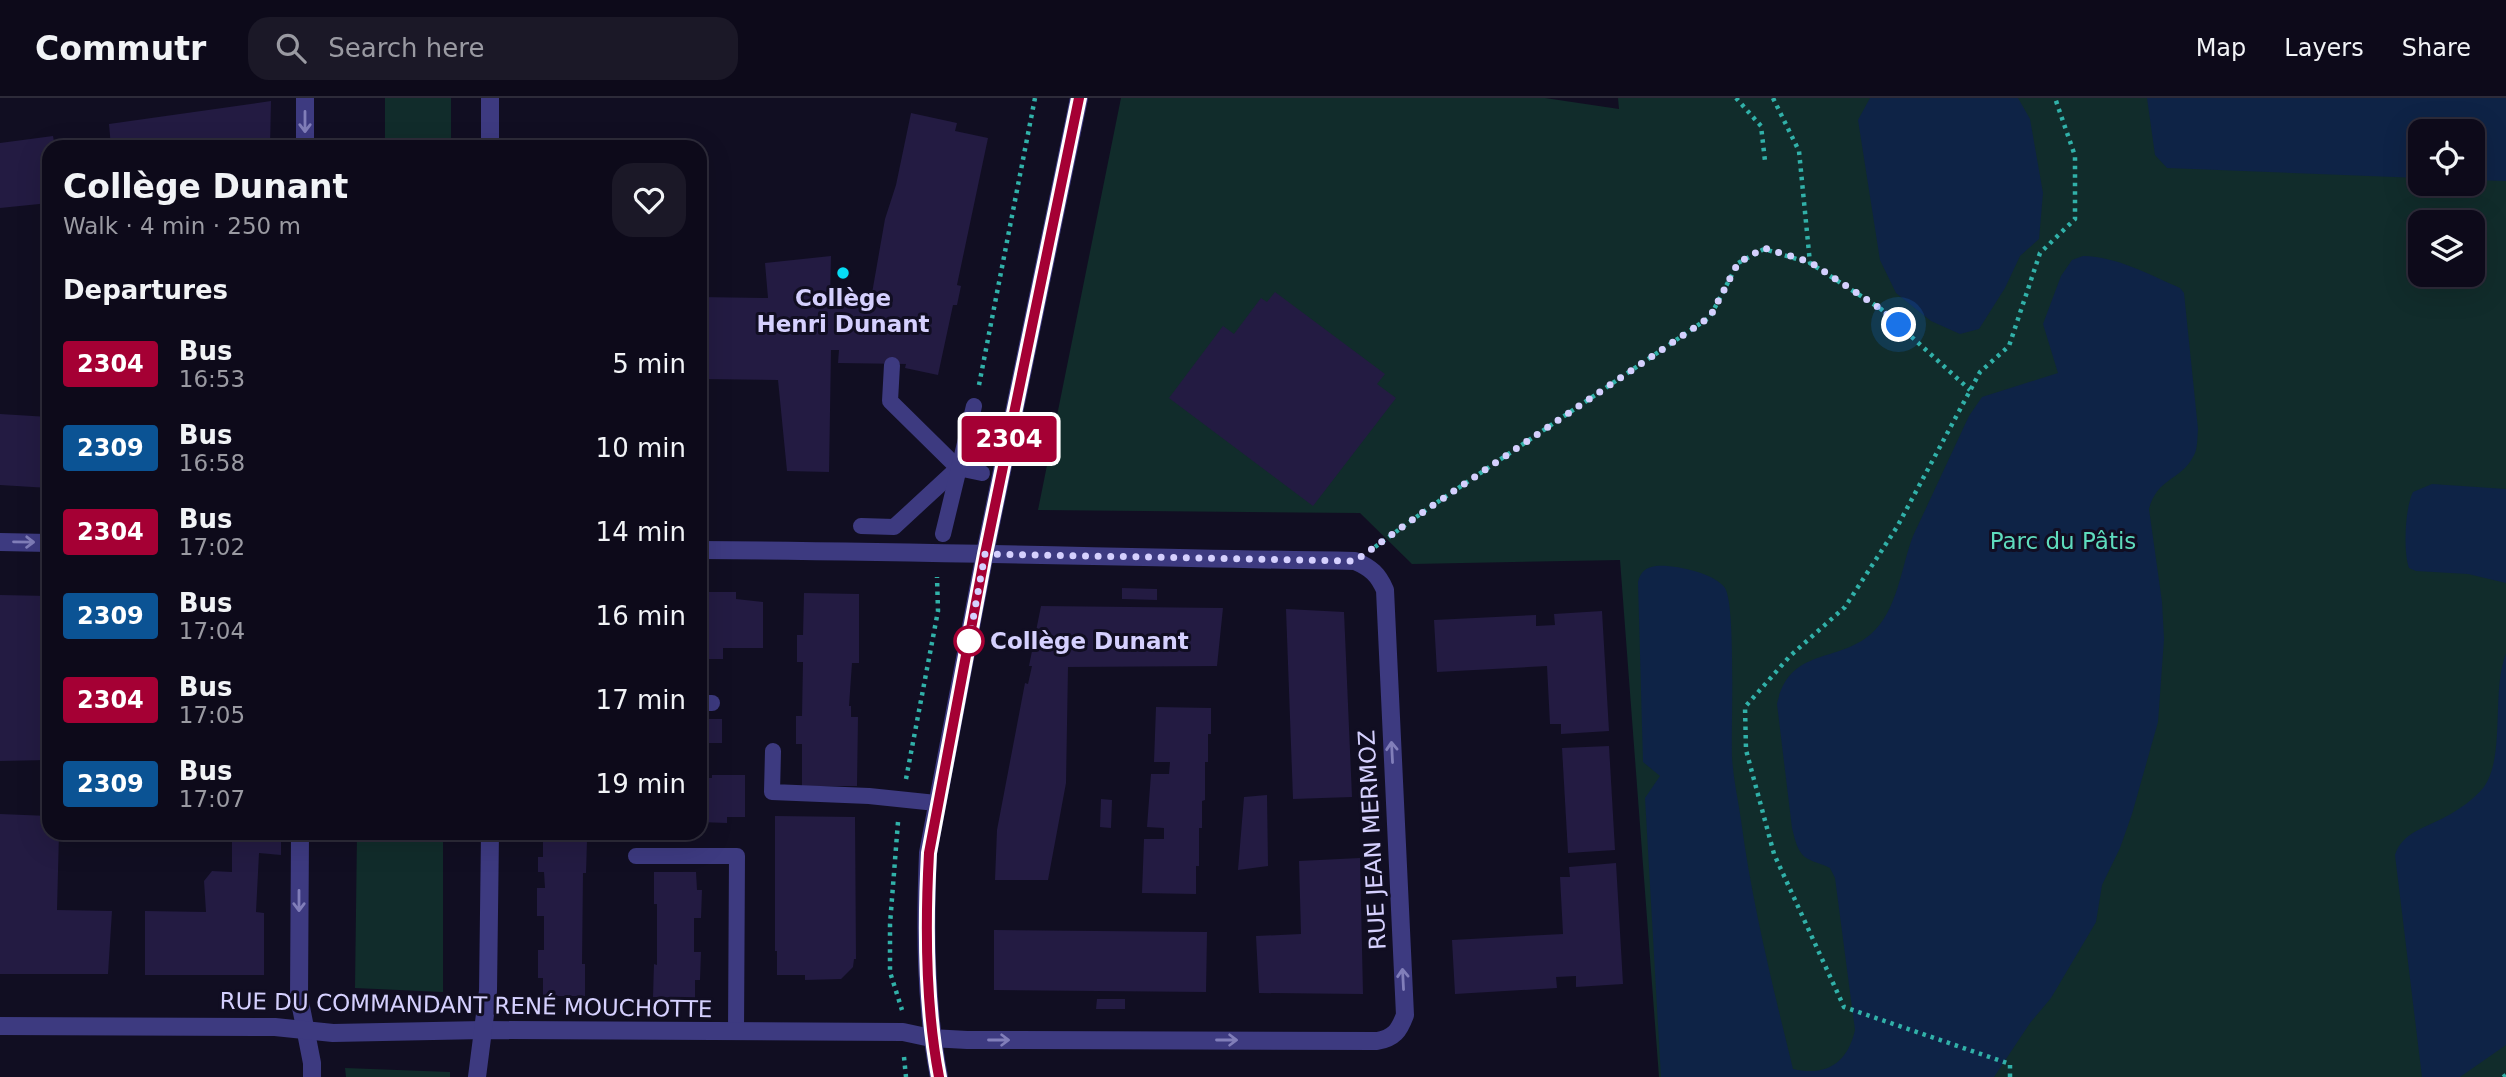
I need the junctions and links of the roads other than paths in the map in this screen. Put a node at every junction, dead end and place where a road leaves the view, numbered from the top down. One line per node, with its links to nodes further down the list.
1 (305, 98): 4 (street, one-way to 4)
2 (490, 98): 5 (street)
3 (1079, 98): 15 (street)
4 (305, 140)
5 (489, 140)
6 (891, 365): 8 (lane)
7 (974, 406): 8 (lane)
8 (958, 468): 9 (lane); 10 (lane); 11 (lane)
9 (982, 473)
10 (861, 526)
11 (943, 534)
12 (0, 542): 13 (street, one-way to 13)
13 (42, 543)
14 (707, 550): 15 (street)
15 (985, 554): 17 (street); 25 (street, RUE JEAN MERMOZ, one-way to 15)
16 (773, 751): 17 (lane)
17 (936, 803): 25 (street)
18 (300, 840): 22 (street, one-way to 22)
19 (490, 840): 23 (street)
20 (636, 856): 24 (lane)
21 (0, 1026): 22 (street, RUE DU COMMANDANT RENÉ MOUCHOTTE)
22 (303, 1029): 23 (street, RUE DU COMMANDANT RENÉ MOUCHOTTE); 26 (street)
23 (483, 1030): 24 (street, RUE DU COMMANDANT RENÉ MOUCHOTTE); 27 (street)
24 (737, 1032): 25 (street, RUE DU COMMANDANT RENÉ MOUCHOTTE)
25 (931, 1038): 28 (street)
26 (312, 1077)
27 (477, 1077)
28 (939, 1077)

